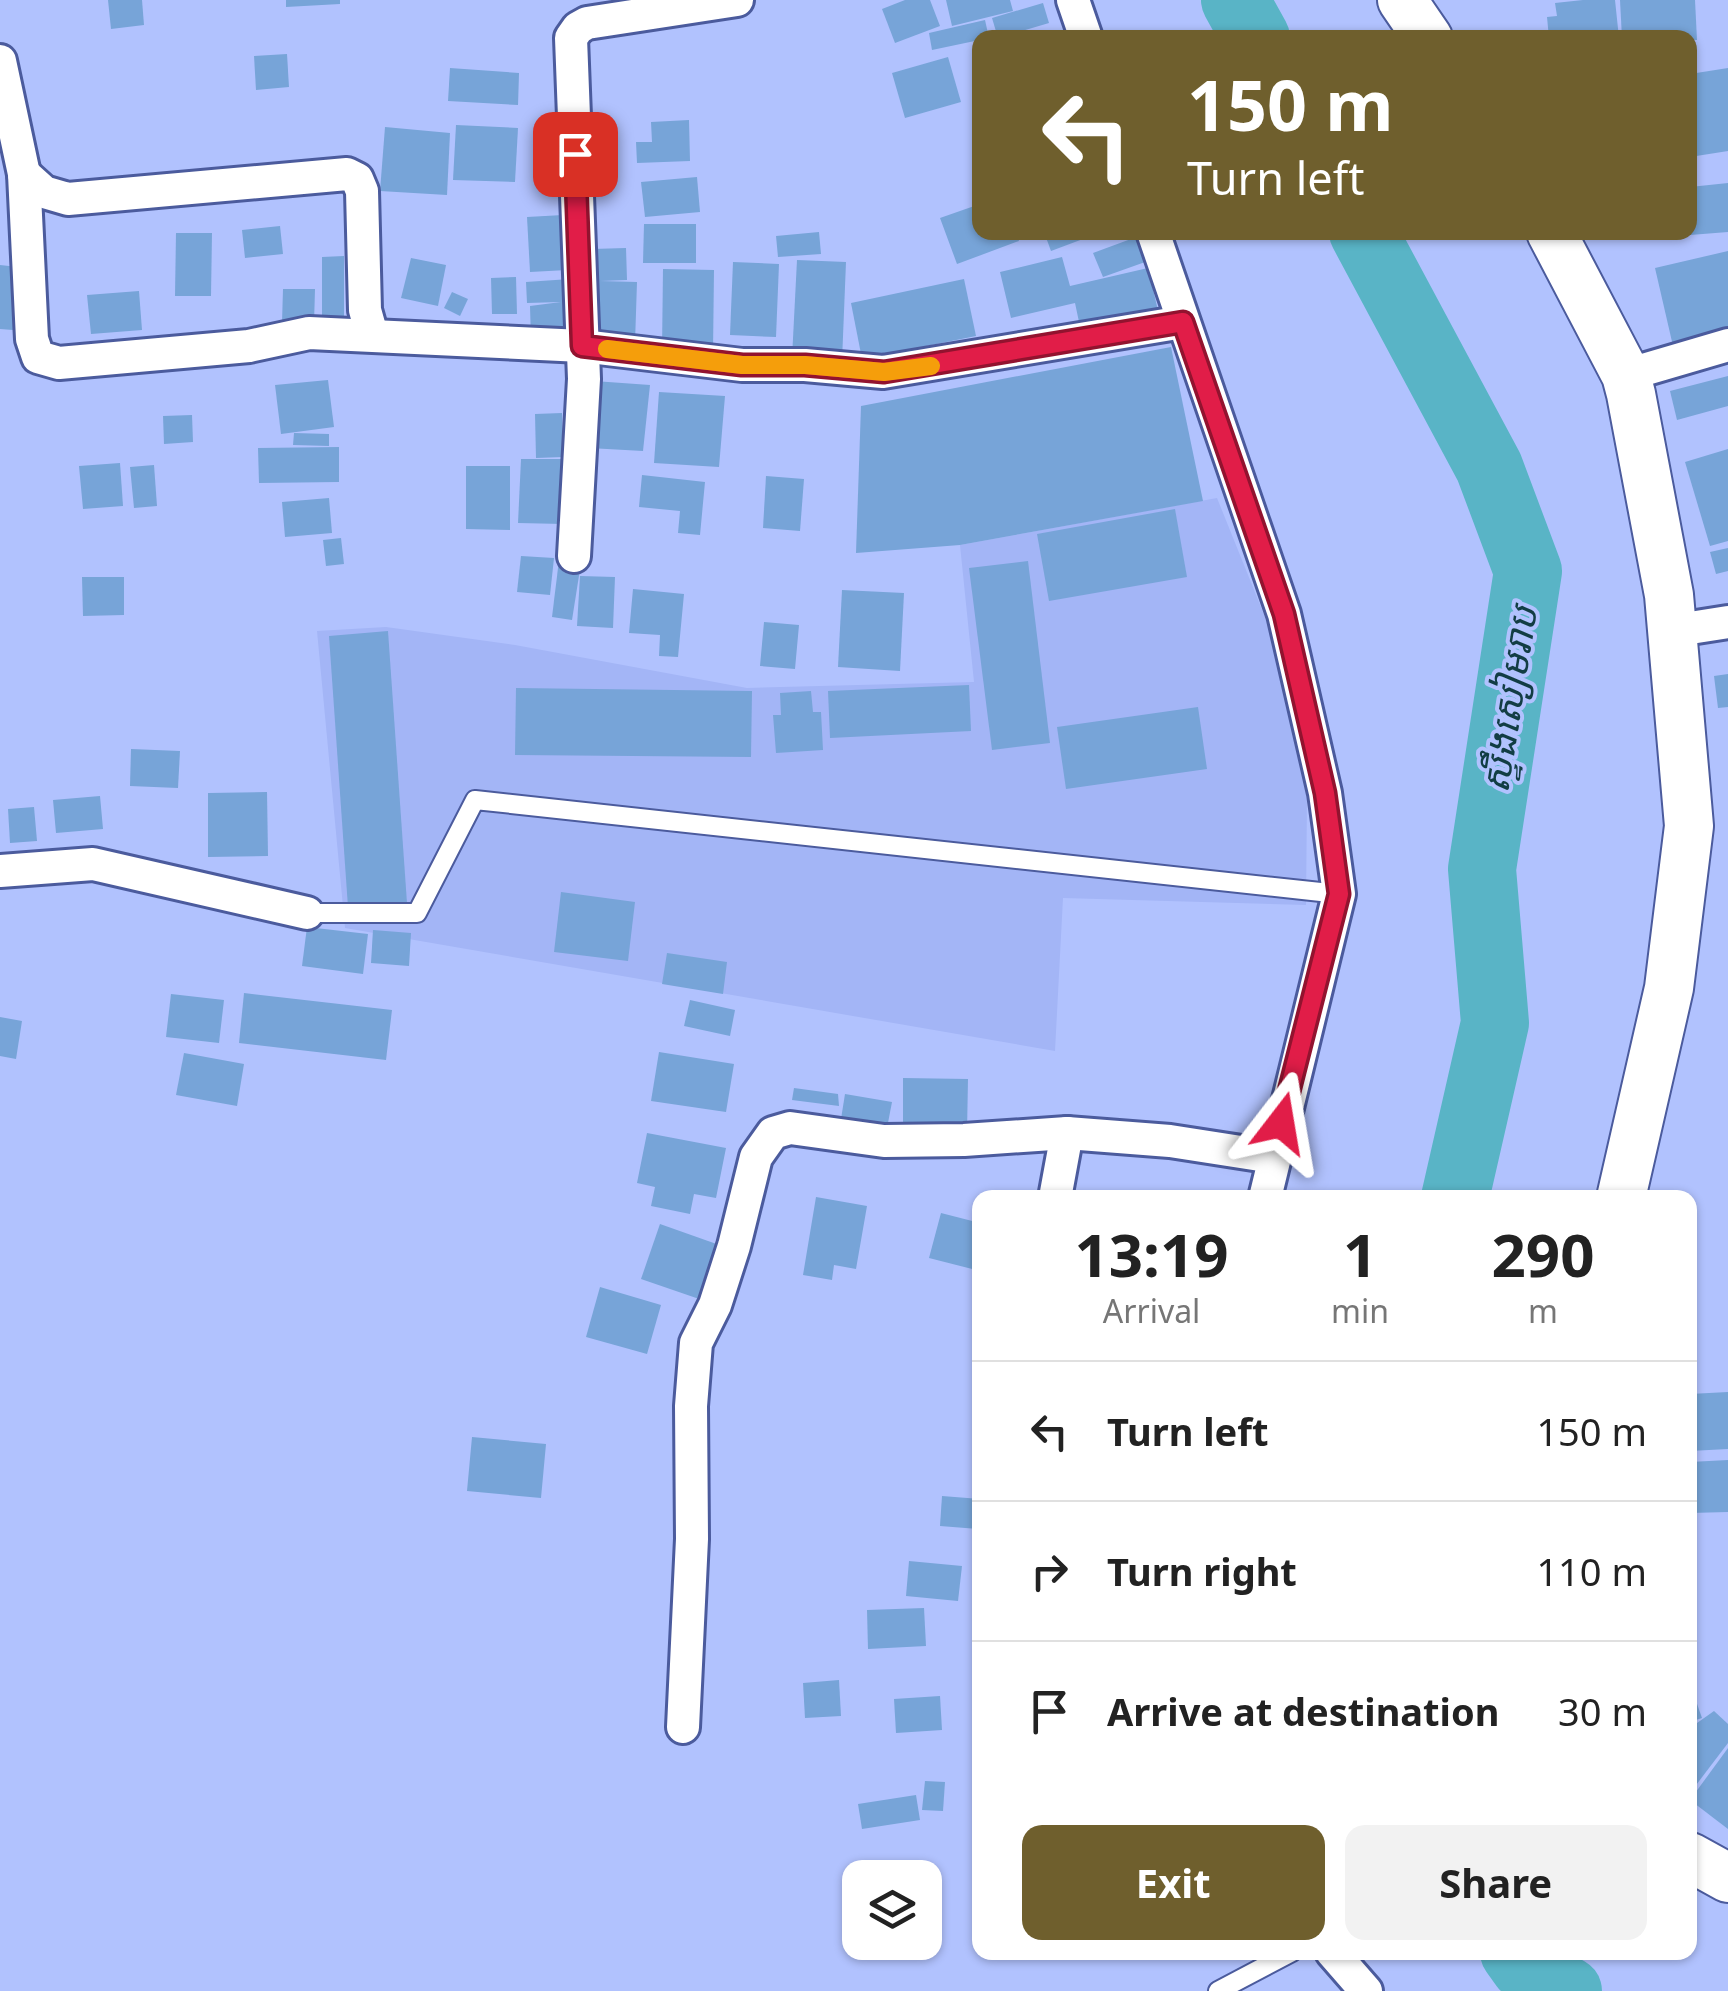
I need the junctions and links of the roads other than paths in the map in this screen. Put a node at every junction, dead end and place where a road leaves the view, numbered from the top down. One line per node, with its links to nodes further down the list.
1 (737, 0): 12 (street)
2 (1073, 0): 4 (street)
3 (1402, 0): 5 (street)
4 (1083, 30)
5 (1423, 30)
6 (0, 61): 7 (street)
7 (24, 174): 11 (street); 11 (street)
8 (1156, 240): 10 (street)
9 (1555, 240): 14 (street)
10 (1183, 322): 12 (street); 19 (street)
11 (372, 335): 12 (street)
12 (582, 346): 15 (street)
13 (1728, 346): 14 (street)
14 (1626, 375): 17 (street)
15 (574, 556)
16 (1728, 622): 17 (street)
17 (1671, 631): 25 (street)
18 (0, 871): 20 (street)
19 (1339, 894): 20 (lane); 22 (street)
20 (307, 913)
21 (1067, 1132): 22 (street); 23 (street); 26 (street)
22 (1273, 1157): 24 (street)
23 (1056, 1190)
24 (1267, 1190)
25 (1623, 1190)
26 (683, 1727)
27 (1697, 1861): 28 (street)
28 (1728, 1878)
29 (1277, 1960): 31 (lane)
30 (1339, 1960): 32 (street)
31 (1218, 1991)
32 (1366, 1991)

